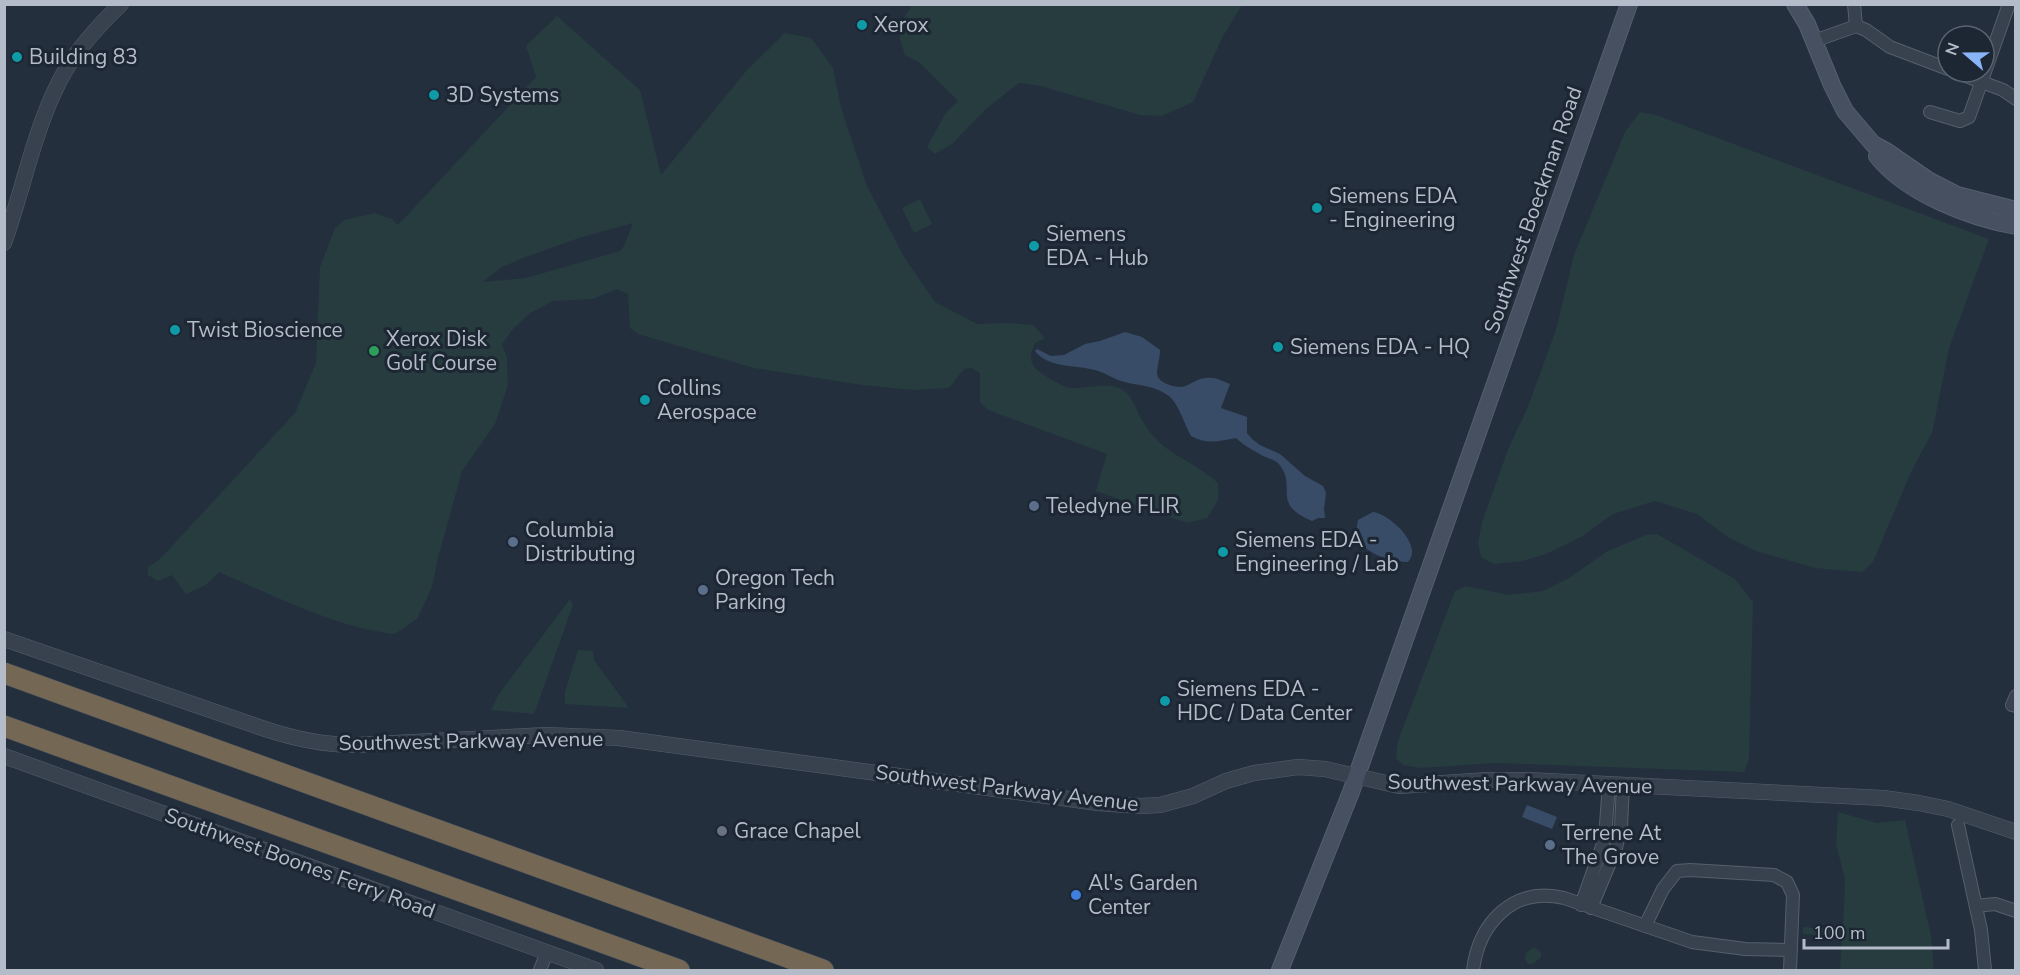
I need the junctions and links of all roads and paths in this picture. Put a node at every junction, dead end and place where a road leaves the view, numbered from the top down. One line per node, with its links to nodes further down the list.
1 (121, 4): 17 (street)
2 (1629, 4): 22 (main road, Southwest Boeckman Road)
3 (1795, 4): 7 (main road)
4 (1854, 4): 6 (street)
5 (2009, 4): 8 (street)
6 (1856, 26): 7 (street); 9 (street)
7 (1814, 41): 14 (main road)
8 (1996, 42)
9 (1936, 64)
10 (1981, 84): 13 (street)
11 (1987, 84): 12 (street)
12 (2016, 99)
13 (1930, 112)
14 (1873, 144): 15 (main road); 16 (main road)
15 (2016, 210)
16 (2016, 226)
17 (4, 243)
18 (4, 639): 22 (street, Southwest Parkway Avenue)
19 (4, 673): 35 (highway)
20 (4, 726): 34 (highway)
21 (4, 756): 31 (street, Southwest Boones Ferry Road)
22 (1356, 777): 23 (street, Southwest Parkway Avenue); 36 (main road, Southwest Boeckman Road)
23 (1616, 784): 25 (street, Southwest Parkway Avenue); 26 (street)
24 (1958, 825): 27 (street)
25 (2016, 832)
26 (1586, 906): 29 (street); 37 (street)
27 (1976, 906): 28 (street); 39 (street)
28 (2016, 911)
29 (1645, 926): 30 (street); 30 (street)
30 (1791, 950): 38 (street)
31 (547, 952): 32 (street); 33 (street, Southwest Boones Ferry Road)
32 (540, 970)
33 (596, 970)
34 (678, 970)
35 (823, 970)
36 (1280, 970)
37 (1473, 970)
38 (1790, 970)
39 (1985, 970)

